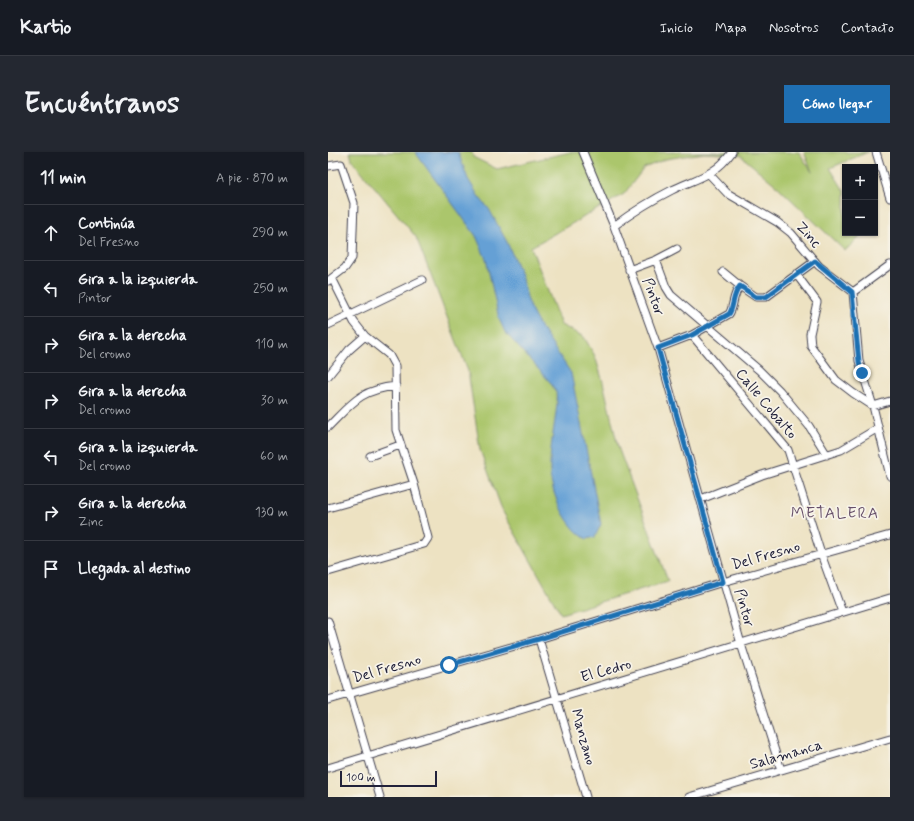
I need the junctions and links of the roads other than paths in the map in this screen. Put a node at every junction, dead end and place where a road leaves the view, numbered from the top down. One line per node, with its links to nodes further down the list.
1 (583, 152): 7 (street, Pintor)
2 (732, 152): 5 (street)
3 (876, 152): 6 (street)
4 (328, 166): 15 (street)
5 (710, 174): 7 (street); 10 (street, Zinc)
6 (890, 198)
7 (614, 226): 12 (street, Pintor)
8 (677, 249): 9 (street)
9 (656, 260): 12 (street); 21 (street)
10 (815, 261): 14 (street); 18 (street, Zinc)
11 (890, 265): 18 (street)
12 (629, 270): 24 (street, Pintor)
13 (723, 272): 17 (street)
14 (796, 274): 17 (street); 28 (street)
15 (330, 280): 19 (street)
16 (422, 280): 19 (street)
17 (740, 286): 21 (street)
18 (852, 292): 28 (street)
19 (349, 314): 20 (street); 23 (street)
20 (328, 325)
21 (708, 327): 22 (street); 32 (street)
22 (692, 335): 24 (street); 34 (street, Calle Cobalto)
23 (364, 336): 25 (street); 26 (street)
24 (658, 348): 37 (street, Pintor)
25 (328, 376)
26 (396, 386): 29 (street); 31 (street)
27 (890, 401): 28 (street)
28 (873, 406): 30 (street)
29 (328, 427)
30 (878, 428): 32 (street); 35 (street)
31 (400, 445): 33 (street); 36 (street)
32 (827, 455): 34 (street)
33 (370, 456)
34 (794, 465): 37 (street); 40 (street, Calle Cobalto)
35 (890, 475)
36 (414, 484): 38 (street); 41 (street)
37 (701, 499): 42 (street, Pintor)
38 (328, 508)
39 (890, 535): 40 (street, Del Fresno)
40 (821, 554): 42 (street, Del Fresno); 44 (street, Calle Cobalto)
41 (328, 572)
42 (723, 582): 47 (street, Del Fresno); 48 (street, Pintor)
43 (890, 598): 44 (street, El Cedro)
44 (842, 612): 48 (street, El Cedro)
45 (328, 621): 46 (street)
46 (330, 634): 49 (street)
47 (539, 639): 49 (street, Del Fresno); 50 (street, Manzano)
48 (741, 644): 50 (street, El Cedro); 55 (street, Pintor)
49 (350, 694): 51 (street, Del Fresno); 53 (street)
50 (558, 699): 53 (street, El Cedro); 57 (street, Manzano)
51 (328, 700)
52 (890, 738): 55 (street, Salamanca)
53 (367, 756): 54 (street, El Cedro); 56 (street)
54 (328, 768)
55 (781, 770): 58 (street, Salamanca)
56 (380, 797)
57 (586, 797)
58 (690, 797)

